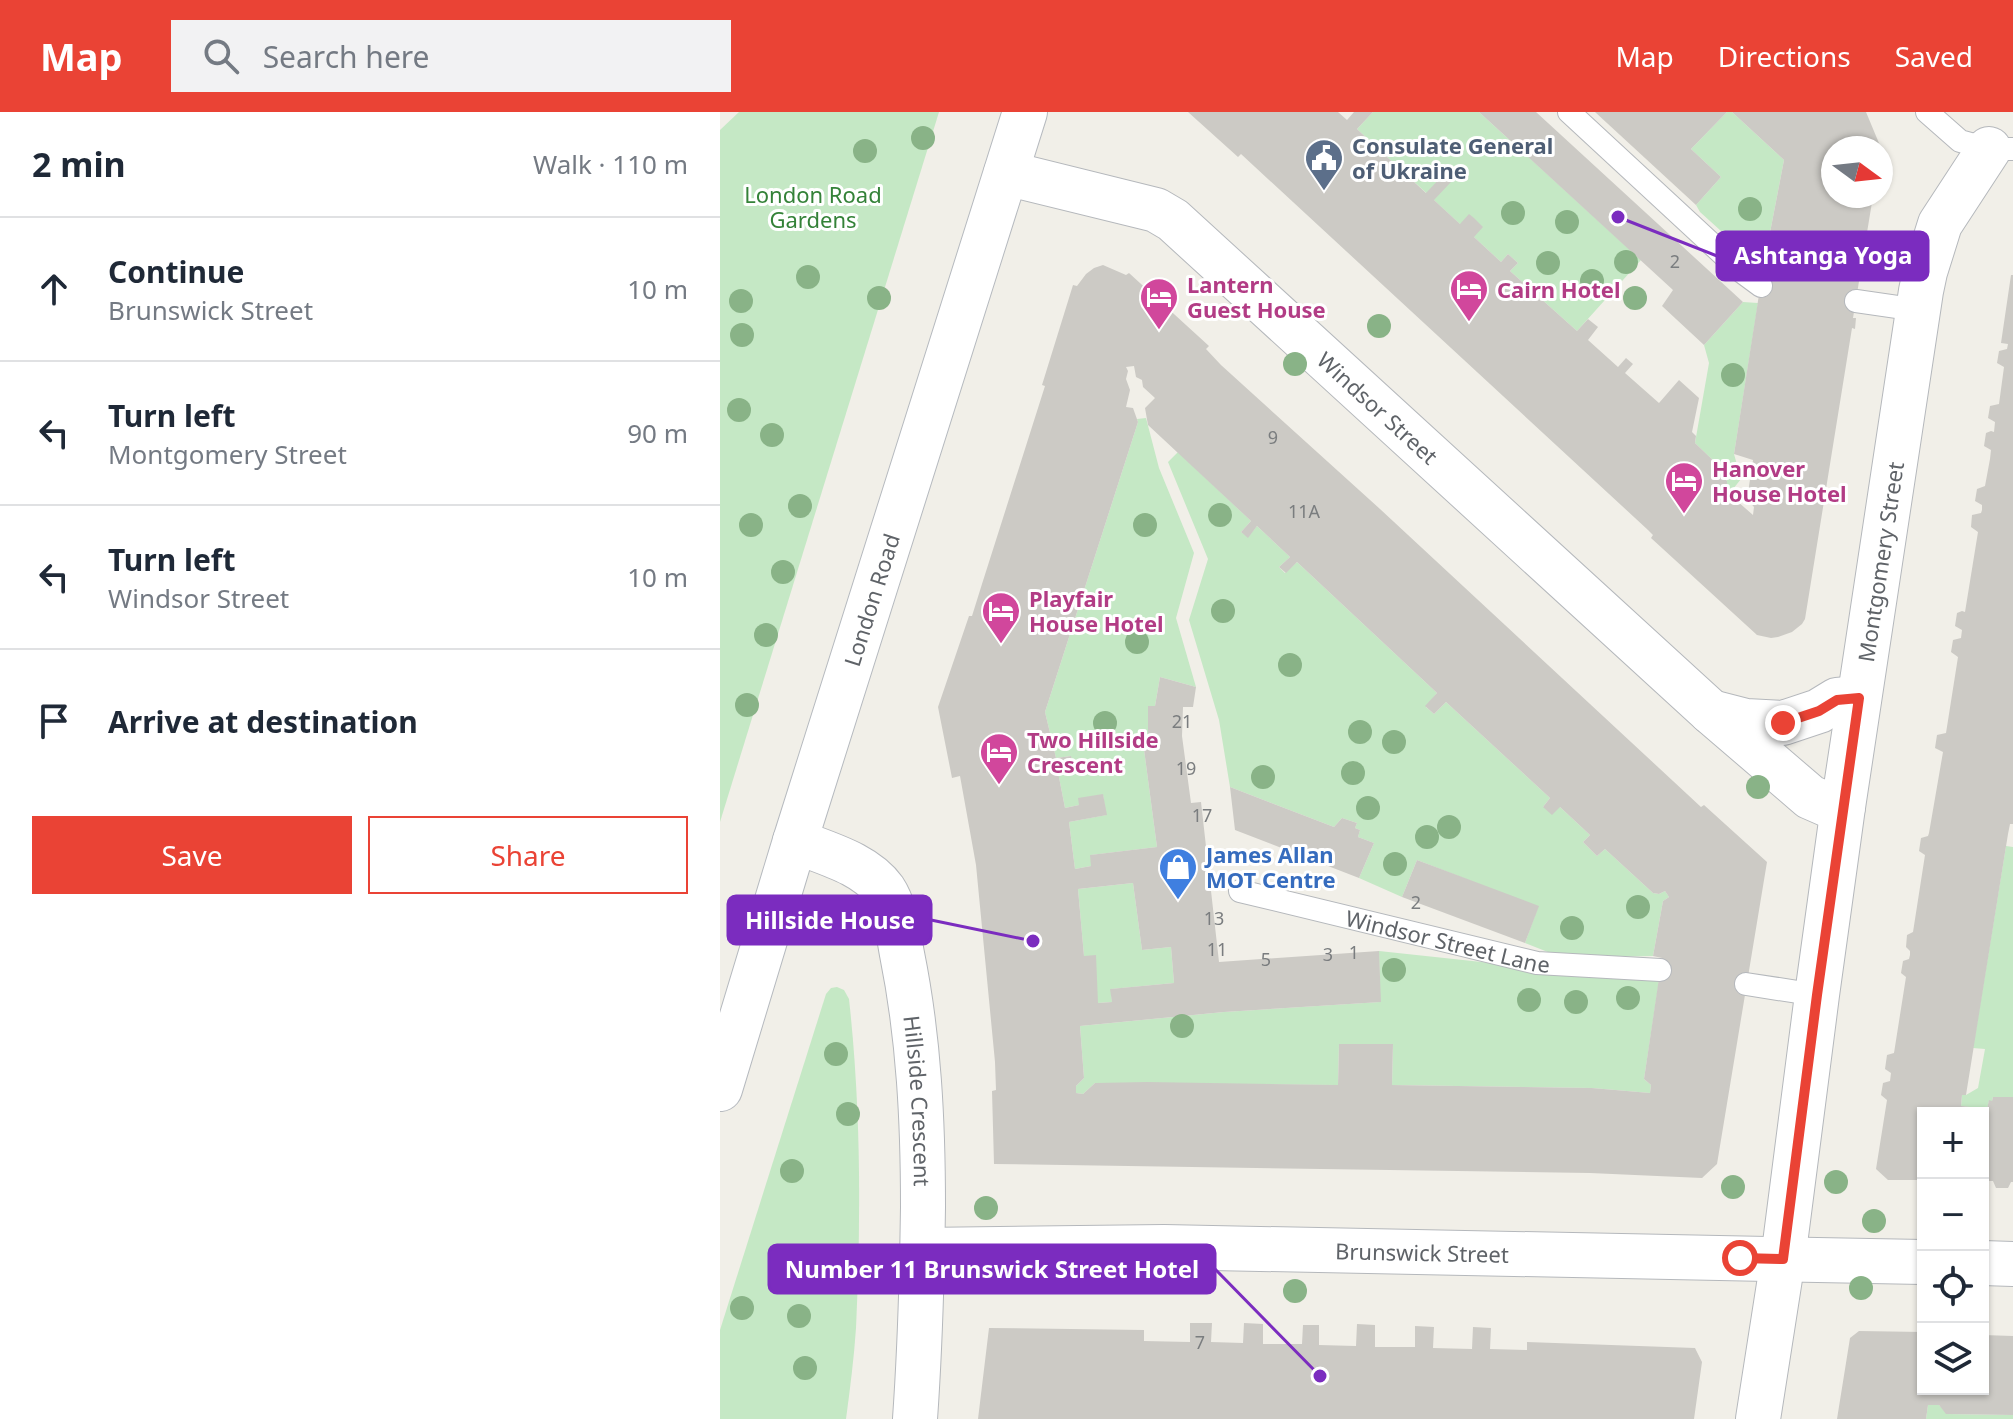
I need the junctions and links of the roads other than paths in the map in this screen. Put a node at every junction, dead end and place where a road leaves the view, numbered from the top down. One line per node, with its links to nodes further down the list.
1 (1025, 112): 5 (street, London Road)
2 (1569, 112): 6 (lane)
3 (1927, 112): 4 (lane)
4 (2001, 149): 8 (street, Montgomery Street)
5 (1006, 173): 10 (street, Windsor Street); 12 (street, London Road)
6 (1761, 286)
7 (1856, 301): 8 (lane)
8 (1918, 310): 9 (street, Montgomery Street)
9 (1859, 698): 10 (street, Windsor Street); 11 (street, Montgomery Street)
10 (1711, 712): 11 (street, Windsor Street)
11 (1843, 807): 16 (street, Montgomery Street)
12 (795, 841): 17 (street, London Road); 18 (street, Hillside Crescent)
13 (1240, 891): 14 (lane, Windsor Street Lane)
14 (1660, 970)
15 (1746, 984): 16 (lane)
16 (1817, 995): 19 (street, Montgomery Street)
17 (720, 1089)
18 (922, 1250): 19 (street, Brunswick Street); 23 (street, Hillside Crescent)
19 (1783, 1259): 20 (street, Brunswick Street); 24 (street, Montgomery Street)
20 (1917, 1262)
21 (1989, 1263): 22 (street)
22 (2013, 1264)
23 (915, 1419)
24 (1758, 1419)

